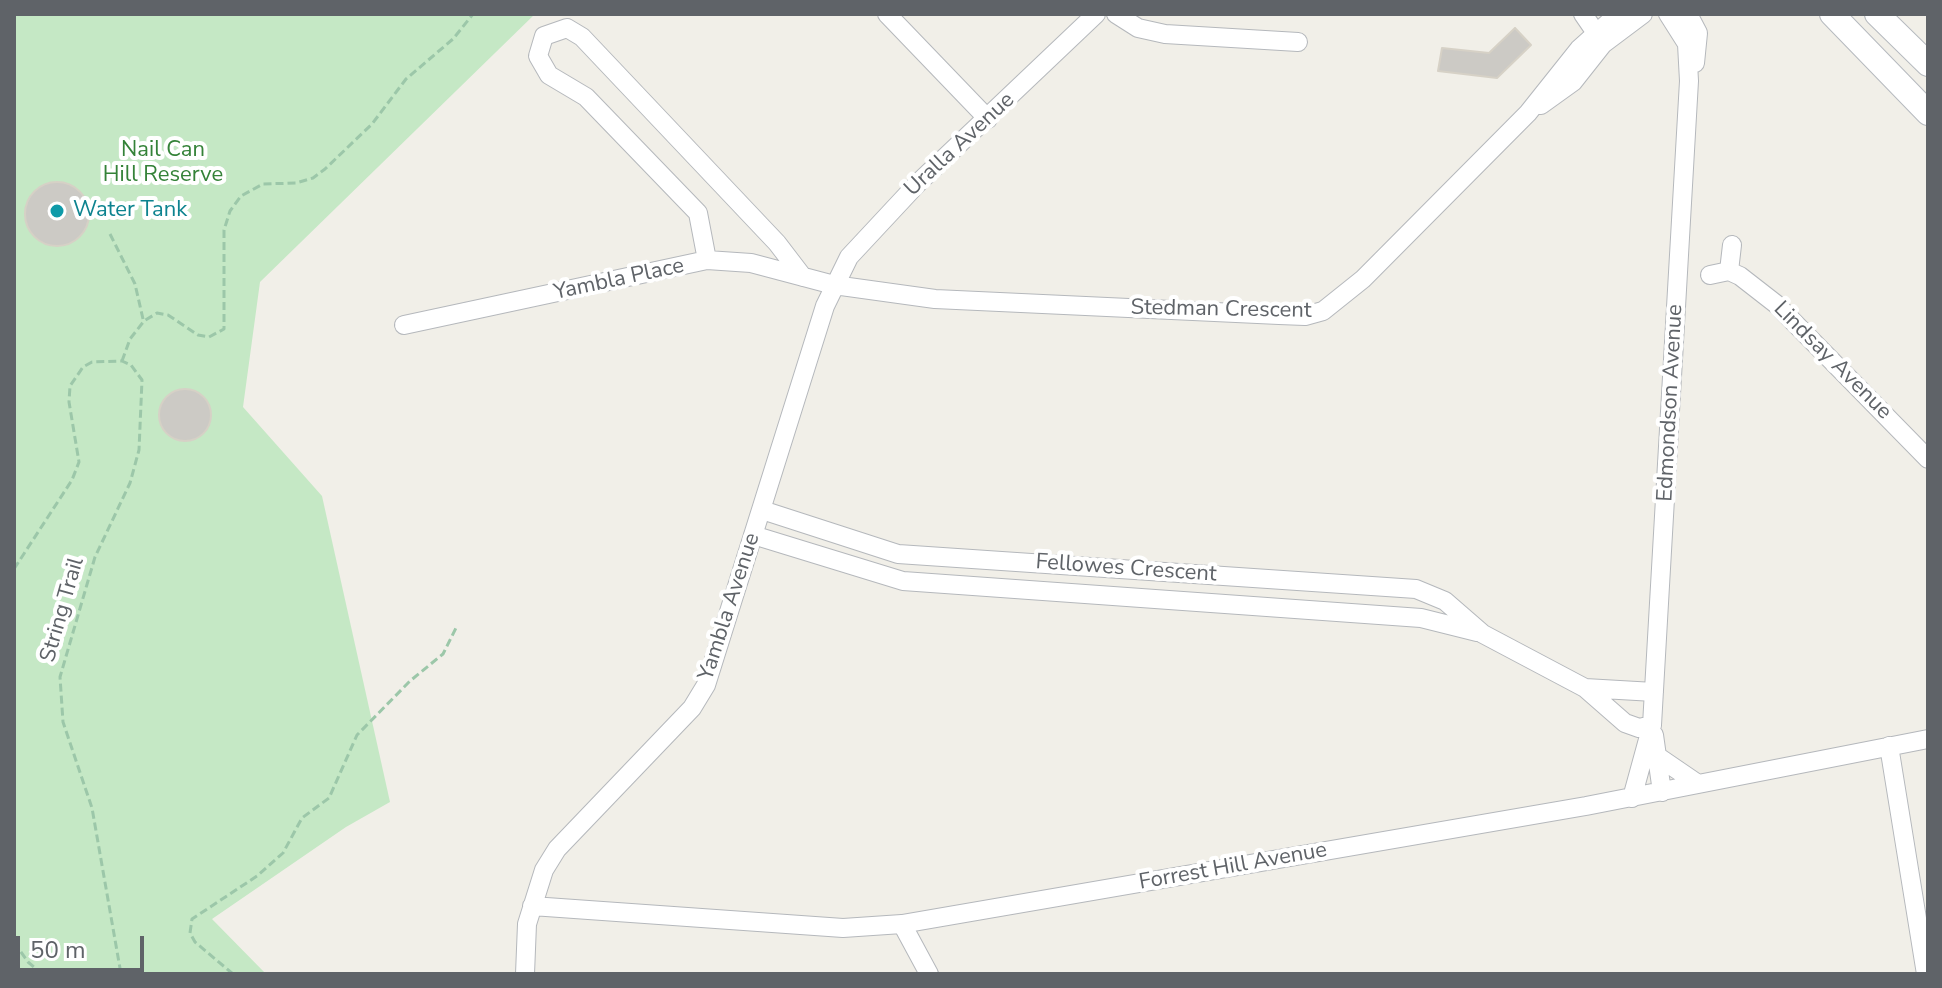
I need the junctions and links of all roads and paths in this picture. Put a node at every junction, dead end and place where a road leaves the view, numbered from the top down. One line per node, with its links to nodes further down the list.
1 (473, 14): 25 (path)
2 (887, 14): 17 (street)
3 (1096, 14): 17 (street, Uralla Avenue)
4 (1116, 14): 12 (street)
5 (1583, 14): 11 (street)
6 (1643, 14): 11 (street, Stedman Crescent)
7 (1668, 14): 14 (street, Edmondson Avenue)
8 (1688, 14): 14 (street, Edmondson Avenue)
9 (1832, 14): 15 (street)
10 (1877, 14): 13 (street)
11 (1607, 24): 24 (street, Stedman Crescent)
12 (1298, 42)
13 (1926, 58): 15 (street)
14 (1689, 81): 35 (street, Edmondson Avenue)
15 (1898, 82): 16 (street)
16 (1928, 113)
17 (988, 119): 24 (street, Uralla Avenue)
18 (110, 234): 25 (path)
19 (1732, 245): 21 (street)
20 (707, 260): 23 (street, Yambla Place); 23 (street); 26 (street, Yambla Place)
21 (1729, 271): 22 (street); 28 (street, Lindsay Avenue)
22 (1710, 275)
23 (803, 277): 24 (street, Yambla Place)
24 (834, 285): 29 (street, Yambla Avenue)
25 (144, 321): 27 (path)
26 (404, 325)
27 (122, 361): 31 (path); 48 (path, String Trail)
28 (1928, 459)
29 (762, 510): 30 (street, Yambla Avenue); 33 (street, Fellowes Crescent)
30 (753, 535): 33 (street, Fellowes Crescent); 44 (street, Yambla Avenue)
31 (14, 569)
32 (456, 628): 49 (path)
33 (1483, 634): 34 (street, Fellowes Crescent)
34 (1585, 688): 35 (street, Fellowes Crescent); 36 (street, Fellowes Crescent)
35 (1654, 692): 36 (street, Edmondson Avenue)
36 (1652, 725): 39 (street, Edmondson Avenue); 42 (street, Edmondson Avenue)
37 (1928, 739): 38 (street, Forrest Hill Avenue)
38 (1889, 746): 40 (street, Forrest Hill Avenue); 43 (street)
39 (1657, 756): 40 (street); 41 (street, Edmondson Avenue)
40 (1698, 784): 41 (street, Forrest Hill Avenue)
41 (1662, 792): 42 (street, Forrest Hill Avenue)
42 (1632, 798): 45 (street, Forrest Hill Avenue)
43 (1921, 884): 52 (street)
44 (532, 906): 45 (street, Forrest Hill Avenue); 50 (street, Yambla Avenue)
45 (902, 924): 51 (street)
46 (14, 942): 47 (path)
47 (42, 974)
48 (121, 974)
49 (233, 974)
50 (525, 974)
51 (929, 974)
52 (1926, 974)

